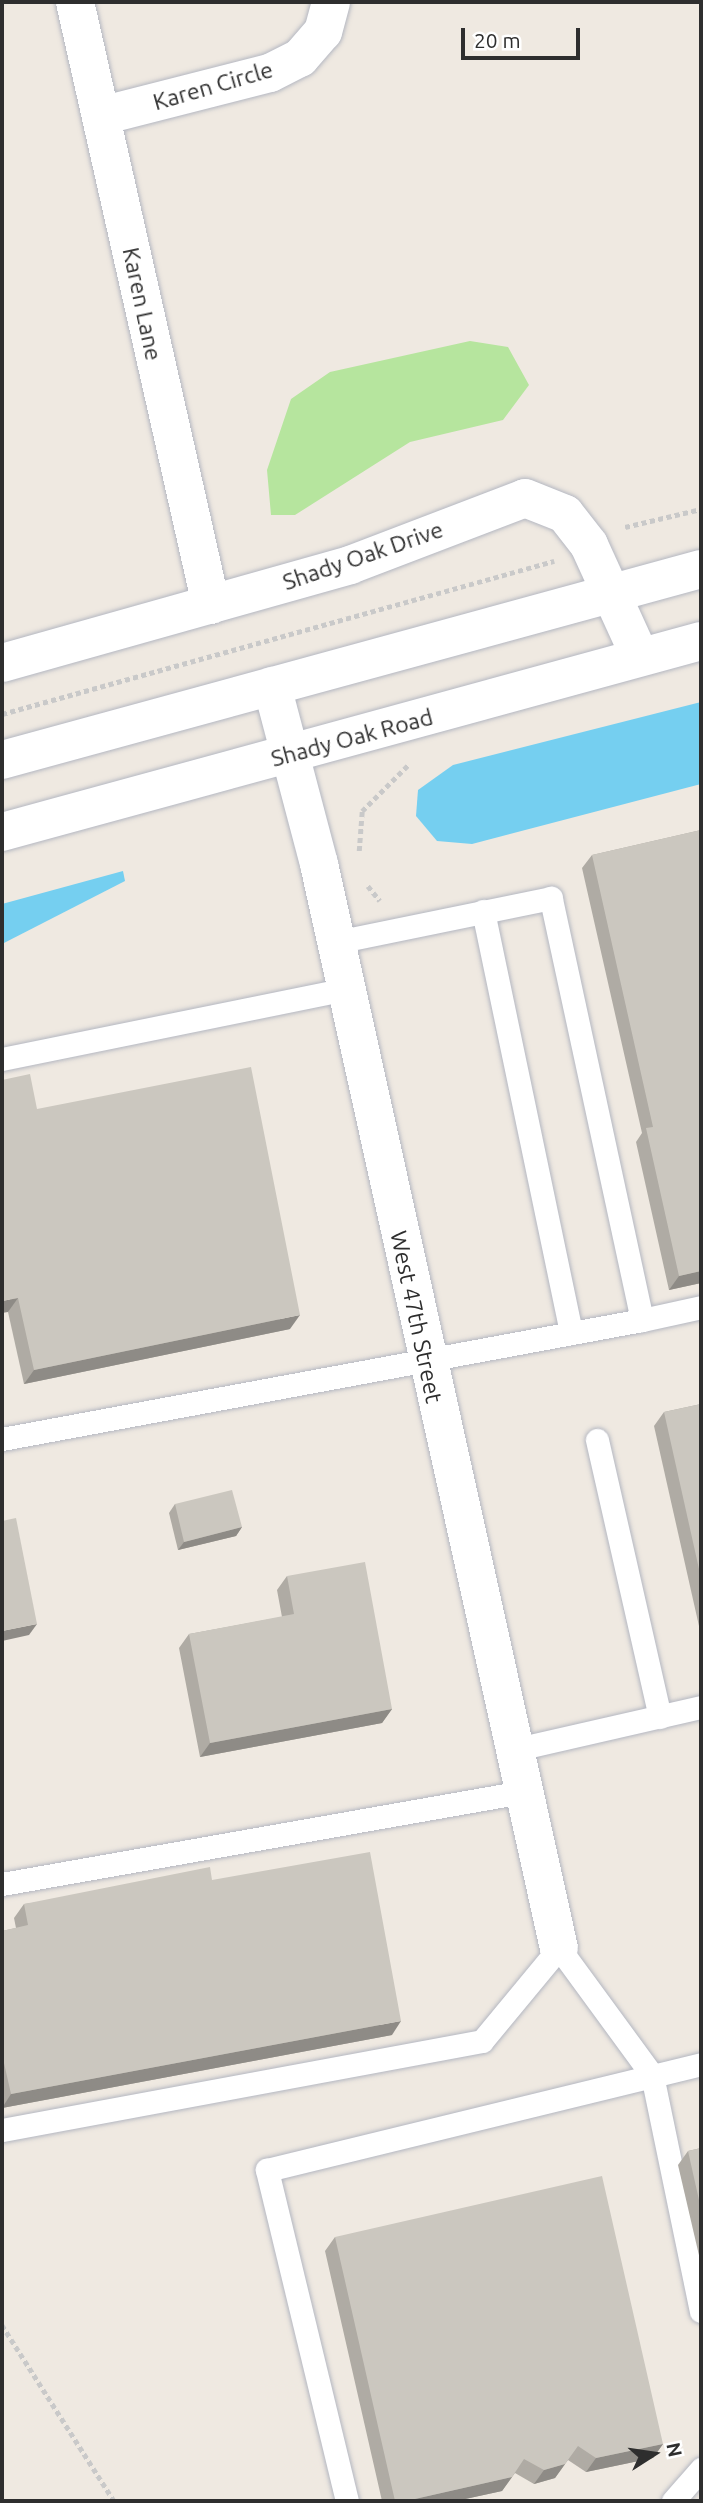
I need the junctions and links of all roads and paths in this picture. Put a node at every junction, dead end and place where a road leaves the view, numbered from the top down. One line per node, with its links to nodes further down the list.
1 (75, 2): 3 (street, Karen Lane)
2 (331, 2): 3 (street, Karen Circle)
3 (101, 116): 8 (street, Karen Lane)
4 (701, 509): 5 (path)
5 (589, 545): 7 (street, Shady Oak Drive); 8 (street, Shady Oak Drive); 13 (path)
6 (701, 569): 7 (street)
7 (611, 593): 10 (street, Shady Oak Drive); 12 (street)
8 (211, 605): 11 (street, Shady Oak Drive)
9 (701, 641): 10 (street, Shady Oak Road)
10 (640, 657): 14 (street, Shady Oak Road)
11 (2, 663)
12 (272, 686): 14 (street, West 47th Street); 15 (street)
13 (2, 714)
14 (292, 755): 17 (street, Shady Oak Road); 22 (street, West 47th Street)
15 (2, 760)
16 (416, 762): 18 (path)
17 (2, 832)
18 (360, 861)
19 (366, 881): 20 (path)
20 (380, 902)
21 (483, 912): 22 (lane); 26 (lane); 27 (lane)
22 (335, 942): 23 (street, West 47th Street)
23 (345, 989): 24 (lane); 28 (street, West 47th Street)
24 (2, 1059)
25 (701, 1307): 26 (lane)
26 (642, 1320): 27 (lane)
27 (571, 1334): 28 (lane)
28 (425, 1362): 29 (lane); 33 (street, West 47th Street)
29 (2, 1438)
30 (597, 1440): 32 (lane)
31 (701, 1707): 32 (lane)
32 (660, 1717): 33 (lane)
33 (513, 1750): 34 (street, West 47th Street)
34 (522, 1792): 35 (lane); 36 (street, West 47th Street)
35 (2, 1884)
36 (559, 1948): 38 (lane); 39 (lane)
37 (701, 2064): 38 (lane)
38 (652, 2075): 40 (lane); 44 (lane)
39 (2, 2130)
40 (701, 2311)
41 (2, 2325): 43 (path)
42 (701, 2469): 45 (lane)
43 (114, 2501)
44 (347, 2501)
45 (673, 2501)

